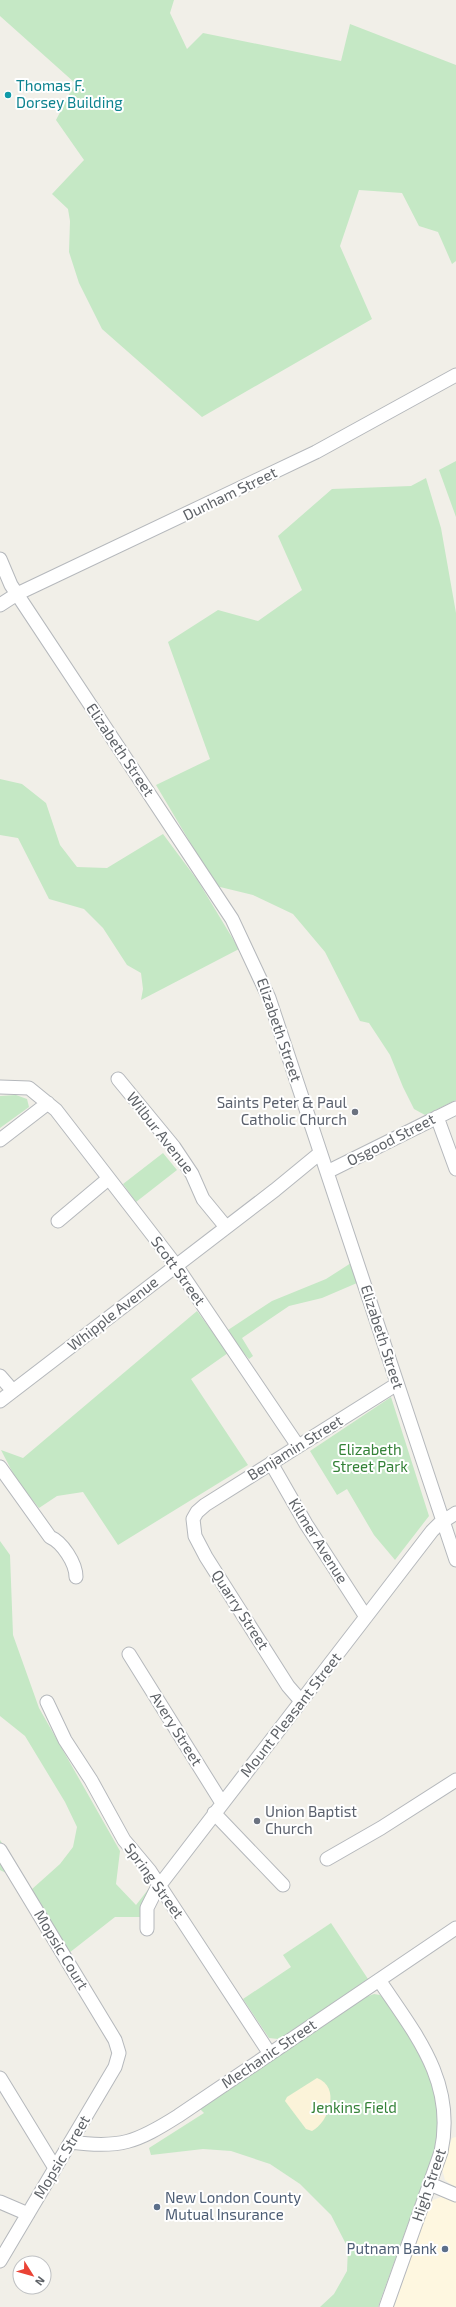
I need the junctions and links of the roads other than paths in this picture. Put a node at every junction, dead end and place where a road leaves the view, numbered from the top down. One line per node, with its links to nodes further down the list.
1 (456, 376): 3 (street, Dunham Street)
2 (0, 559): 3 (street, Elizabeth Street)
3 (17, 594): 4 (street, Dunham Street); 11 (street, Elizabeth Street)
4 (0, 605)
5 (118, 1079): 16 (street, Wilbur Avenue)
6 (0, 1087): 7 (street, Scott Street)
7 (48, 1103): 10 (street); 14 (street, Scott Street)
8 (456, 1108): 9 (street, Osgood Street)
9 (437, 1117): 12 (street); 13 (street, Osgood Street)
10 (0, 1140)
11 (320, 1153): 13 (street, Elizabeth Street); 16 (street, Whipple Avenue)
12 (456, 1169)
13 (327, 1172): 19 (street, Elizabeth Street)
14 (108, 1179): 15 (street); 17 (street, Scott Street)
15 (58, 1221)
16 (226, 1227): 17 (street, Whipple Avenue)
17 (176, 1266): 20 (street, Whipple Avenue); 22 (street, Scott Street)
18 (0, 1376): 20 (street)
19 (397, 1384): 22 (street, Benjamin Street); 27 (street, Elizabeth Street)
20 (13, 1391): 21 (street, Whipple Avenue)
21 (0, 1401)
22 (298, 1446): 23 (street, Benjamin Street)
23 (272, 1463): 26 (street, Benjamin Street); 30 (street, Kilmer Avenue)
24 (0, 1467): 29 (street)
25 (456, 1513): 27 (street, Mount Pleasant Street)
26 (194, 1515): 32 (street, Quarry Street)
27 (443, 1521): 28 (street, Elizabeth Street); 30 (street, Mount Pleasant Street)
28 (456, 1560)
29 (76, 1577)
30 (366, 1617): 32 (street, Mount Pleasant Street)
31 (129, 1654): 35 (street, Avery Street)
32 (301, 1701): 35 (street, Mount Pleasant Street)
33 (46, 1702): 38 (street, Spring Street)
34 (456, 1780): 37 (street)
35 (218, 1808): 38 (street, Mount Pleasant Street); 39 (street, Avery Street)
36 (0, 1850): 43 (street, Mopsic Court)
37 (327, 1859)
38 (159, 1885): 41 (street, Mount Pleasant Street); 44 (street, Spring Street)
39 (283, 1885)
40 (456, 1928): 42 (street, Mechanic Street)
41 (147, 1929)
42 (379, 1980): 44 (street, Mechanic Street); 48 (street, High Street)
43 (119, 2051): 46 (street, Mopsic Street)
44 (270, 2054): 46 (street, Mechanic Street)
45 (0, 2078): 47 (street)
46 (71, 2142): 47 (street, Mopsic Street)
47 (55, 2168): 51 (street, Mopsic Street)
48 (430, 2184): 49 (street); 53 (street, High Street)
49 (456, 2195)
50 (0, 2202): 51 (street)
51 (28, 2214): 52 (street, Mopsic Street)
52 (0, 2261)
53 (386, 2307)

